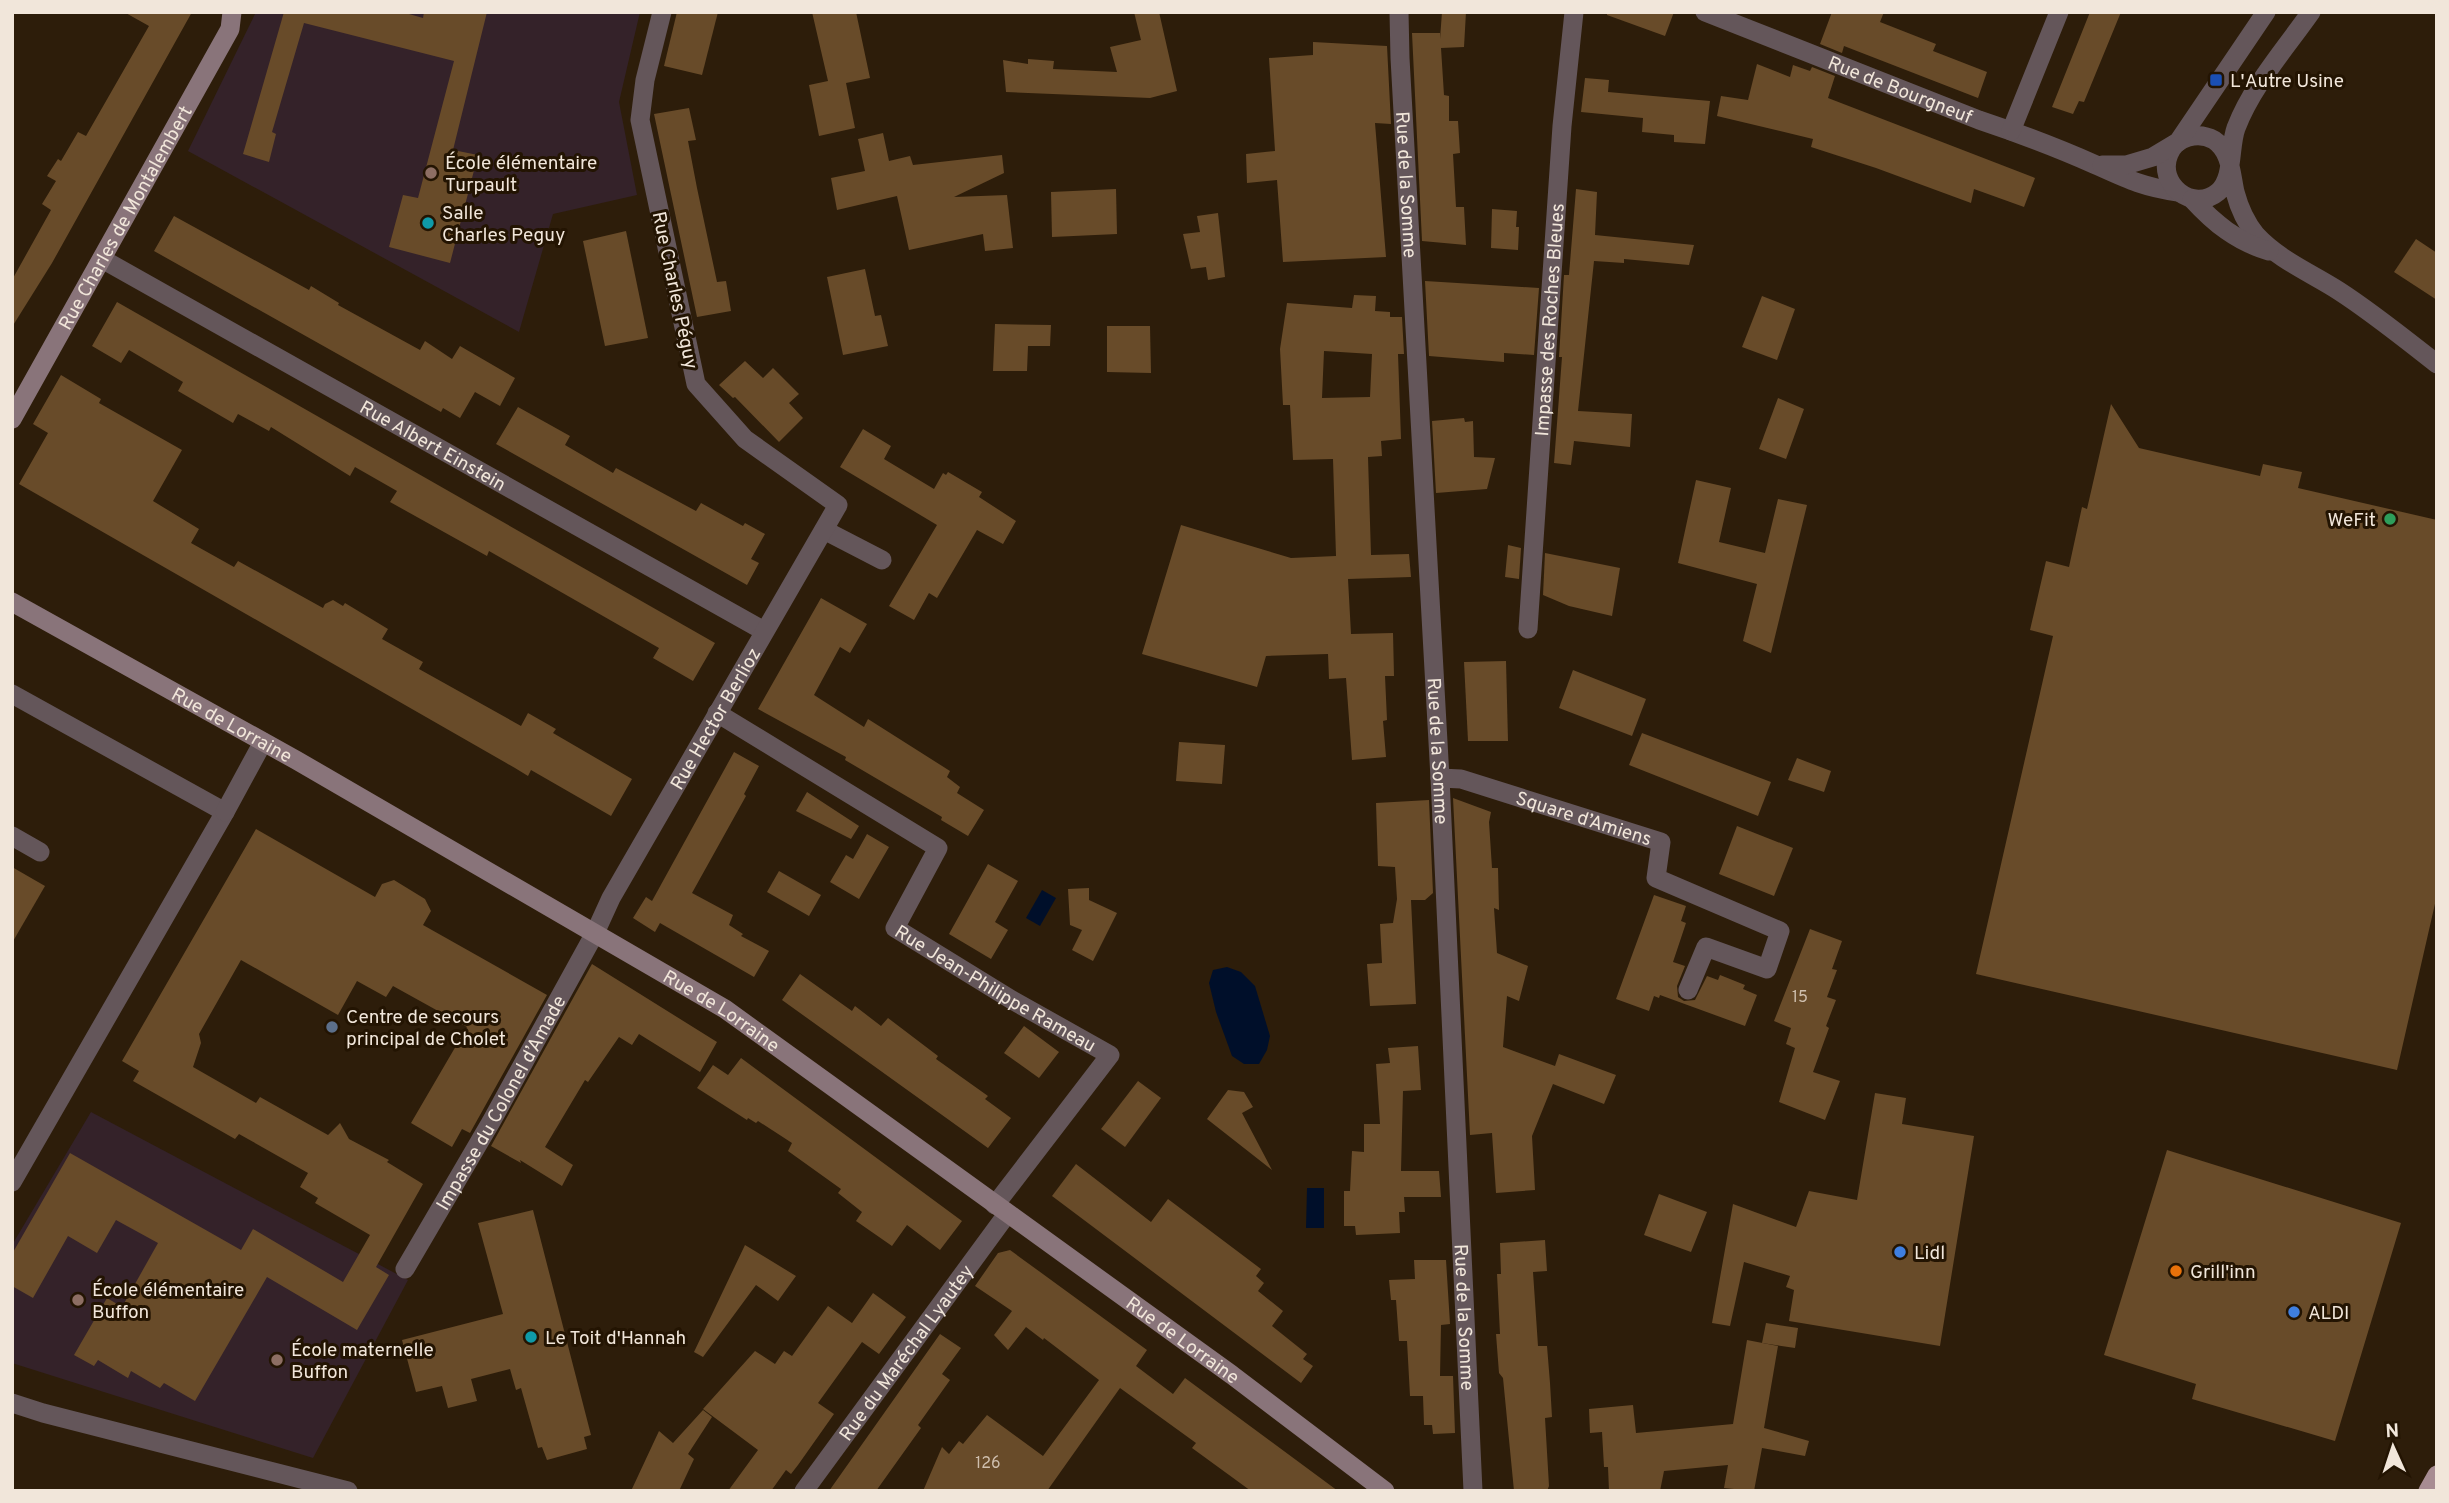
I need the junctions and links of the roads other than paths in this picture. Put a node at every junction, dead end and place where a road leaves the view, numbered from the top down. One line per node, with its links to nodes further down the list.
1 (232, 12): 15 (main road, Rue Charles de Montalembert)
2 (662, 12): 18 (street, Rue Charles Péguy)
3 (1399, 12): 27 (street, Rue de la Somme)
4 (1574, 12): 22 (street, Impasse des Roches Bleues)
5 (1705, 12): 9 (street, Rue de Bourgneuf)
6 (2059, 12): 9 (street)
7 (2266, 12): 10 (street)
8 (2311, 12): 12 (street)
9 (2011, 131): 11 (street, Rue de Bourgneuf)
10 (2178, 142): 11 (street, Rue de Bourgneuf); 12 (street); 13 (street)
11 (2097, 165): 13 (street, Rue de Bourgneuf)
12 (2230, 167): 13 (street); 14 (street)
13 (2185, 196): 14 (street)
14 (2277, 254): 16 (street)
15 (102, 259): 17 (main road, Rue Charles de Montalembert); 23 (street, Rue Albert Einstein)
16 (2437, 364)
17 (12, 419)
18 (838, 505): 19 (street, Rue Hector Berlioz)
19 (824, 530): 20 (street); 23 (street, Rue Hector Berlioz)
20 (882, 560)
21 (12, 602): 26 (main road, Rue de Lorraine)
22 (1528, 629)
23 (764, 631): 25 (street, Rue Hector Berlioz)
24 (12, 694): 28 (street)
25 (717, 713): 31 (street, Rue Hector Berlioz); 33 (street, Rue Jean-Philippe Rameau)
26 (263, 742): 28 (street); 31 (main road, Rue de Lorraine)
27 (1440, 778): 32 (street, Square d’Amiens); 42 (street, Rue de la Somme)
28 (225, 812): 34 (street)
29 (12, 836): 30 (street)
30 (40, 852)
31 (595, 933): 35 (main road, Rue de Lorraine); 36 (street, Impasse du Colonel d’Amade)
32 (1688, 990)
33 (1110, 1055): 35 (street, Rue du Maréchal Lyautey)
34 (12, 1182)
35 (1001, 1210): 40 (street, Rue du Maréchal Lyautey); 41 (main road, Rue de Lorraine)
36 (405, 1269)
37 (12, 1403): 39 (street)
38 (2437, 1475): 43 (main road)
39 (348, 1491)
40 (804, 1491)
41 (1385, 1491)
42 (1473, 1491)
43 (2428, 1491)

